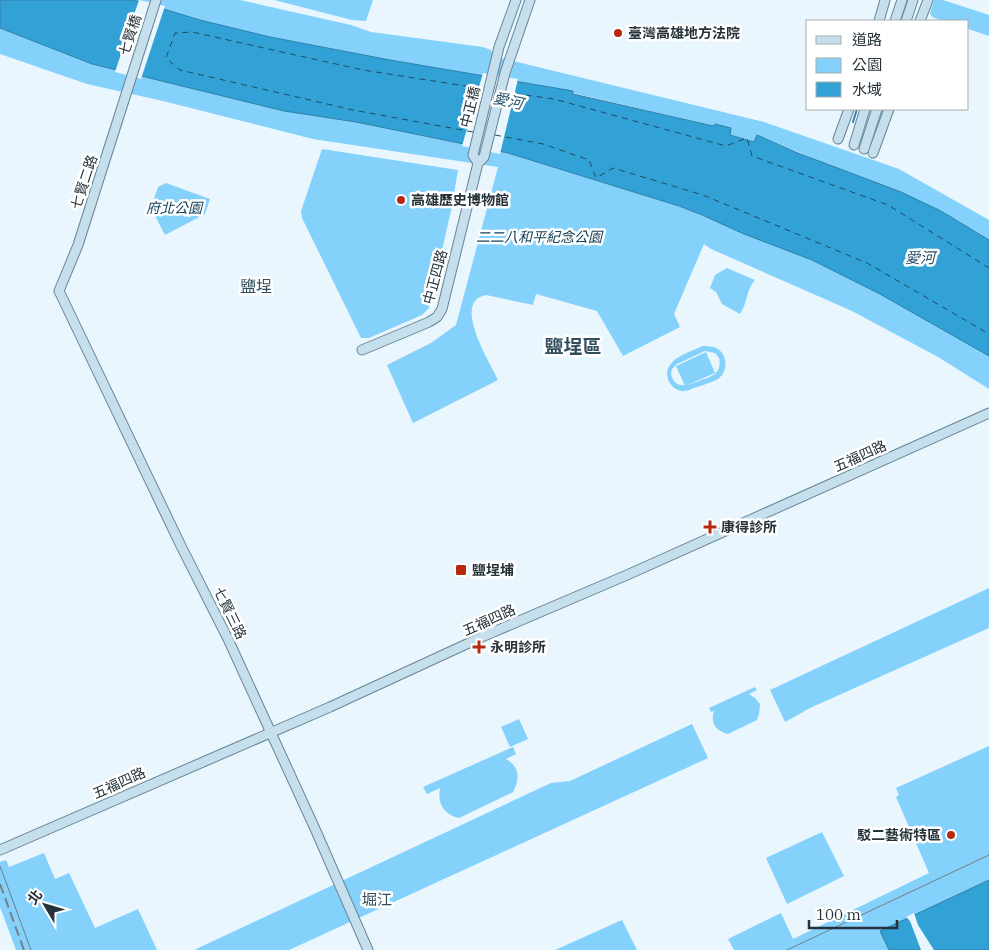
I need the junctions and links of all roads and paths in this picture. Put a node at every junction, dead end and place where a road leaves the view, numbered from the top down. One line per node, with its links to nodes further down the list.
1 (156, 0): 12 (street, 七賢橋)
2 (516, 0): 22 (street, 中正橋)
3 (530, 0): 20 (street, 中正橋)
4 (886, 0): 8 (street)
5 (902, 0): 9 (street)
6 (913, 0): 10 (street)
7 (928, 0): 11 (street)
8 (879, 20)
9 (895, 20)
10 (906, 20)
11 (920, 20)
12 (130, 79): 23 (street, 七賢二路)
13 (849, 110): 17 (street)
14 (866, 110): 18 (street)
15 (877, 110): 19 (street)
16 (889, 110): 21 (street)
17 (838, 139)
18 (854, 145)
19 (864, 149)
20 (485, 152): 22 (street, 中正四路)
21 (873, 153)
22 (478, 163): 24 (street, 中正四路)
23 (59, 292): 26 (street, 七賢三路)
24 (362, 350)
25 (989, 414): 26 (street, 五福四路)
26 (271, 733): 27 (street, 五福四路); 28 (street, 七賢三路)
27 (0, 850)
28 (368, 950)

